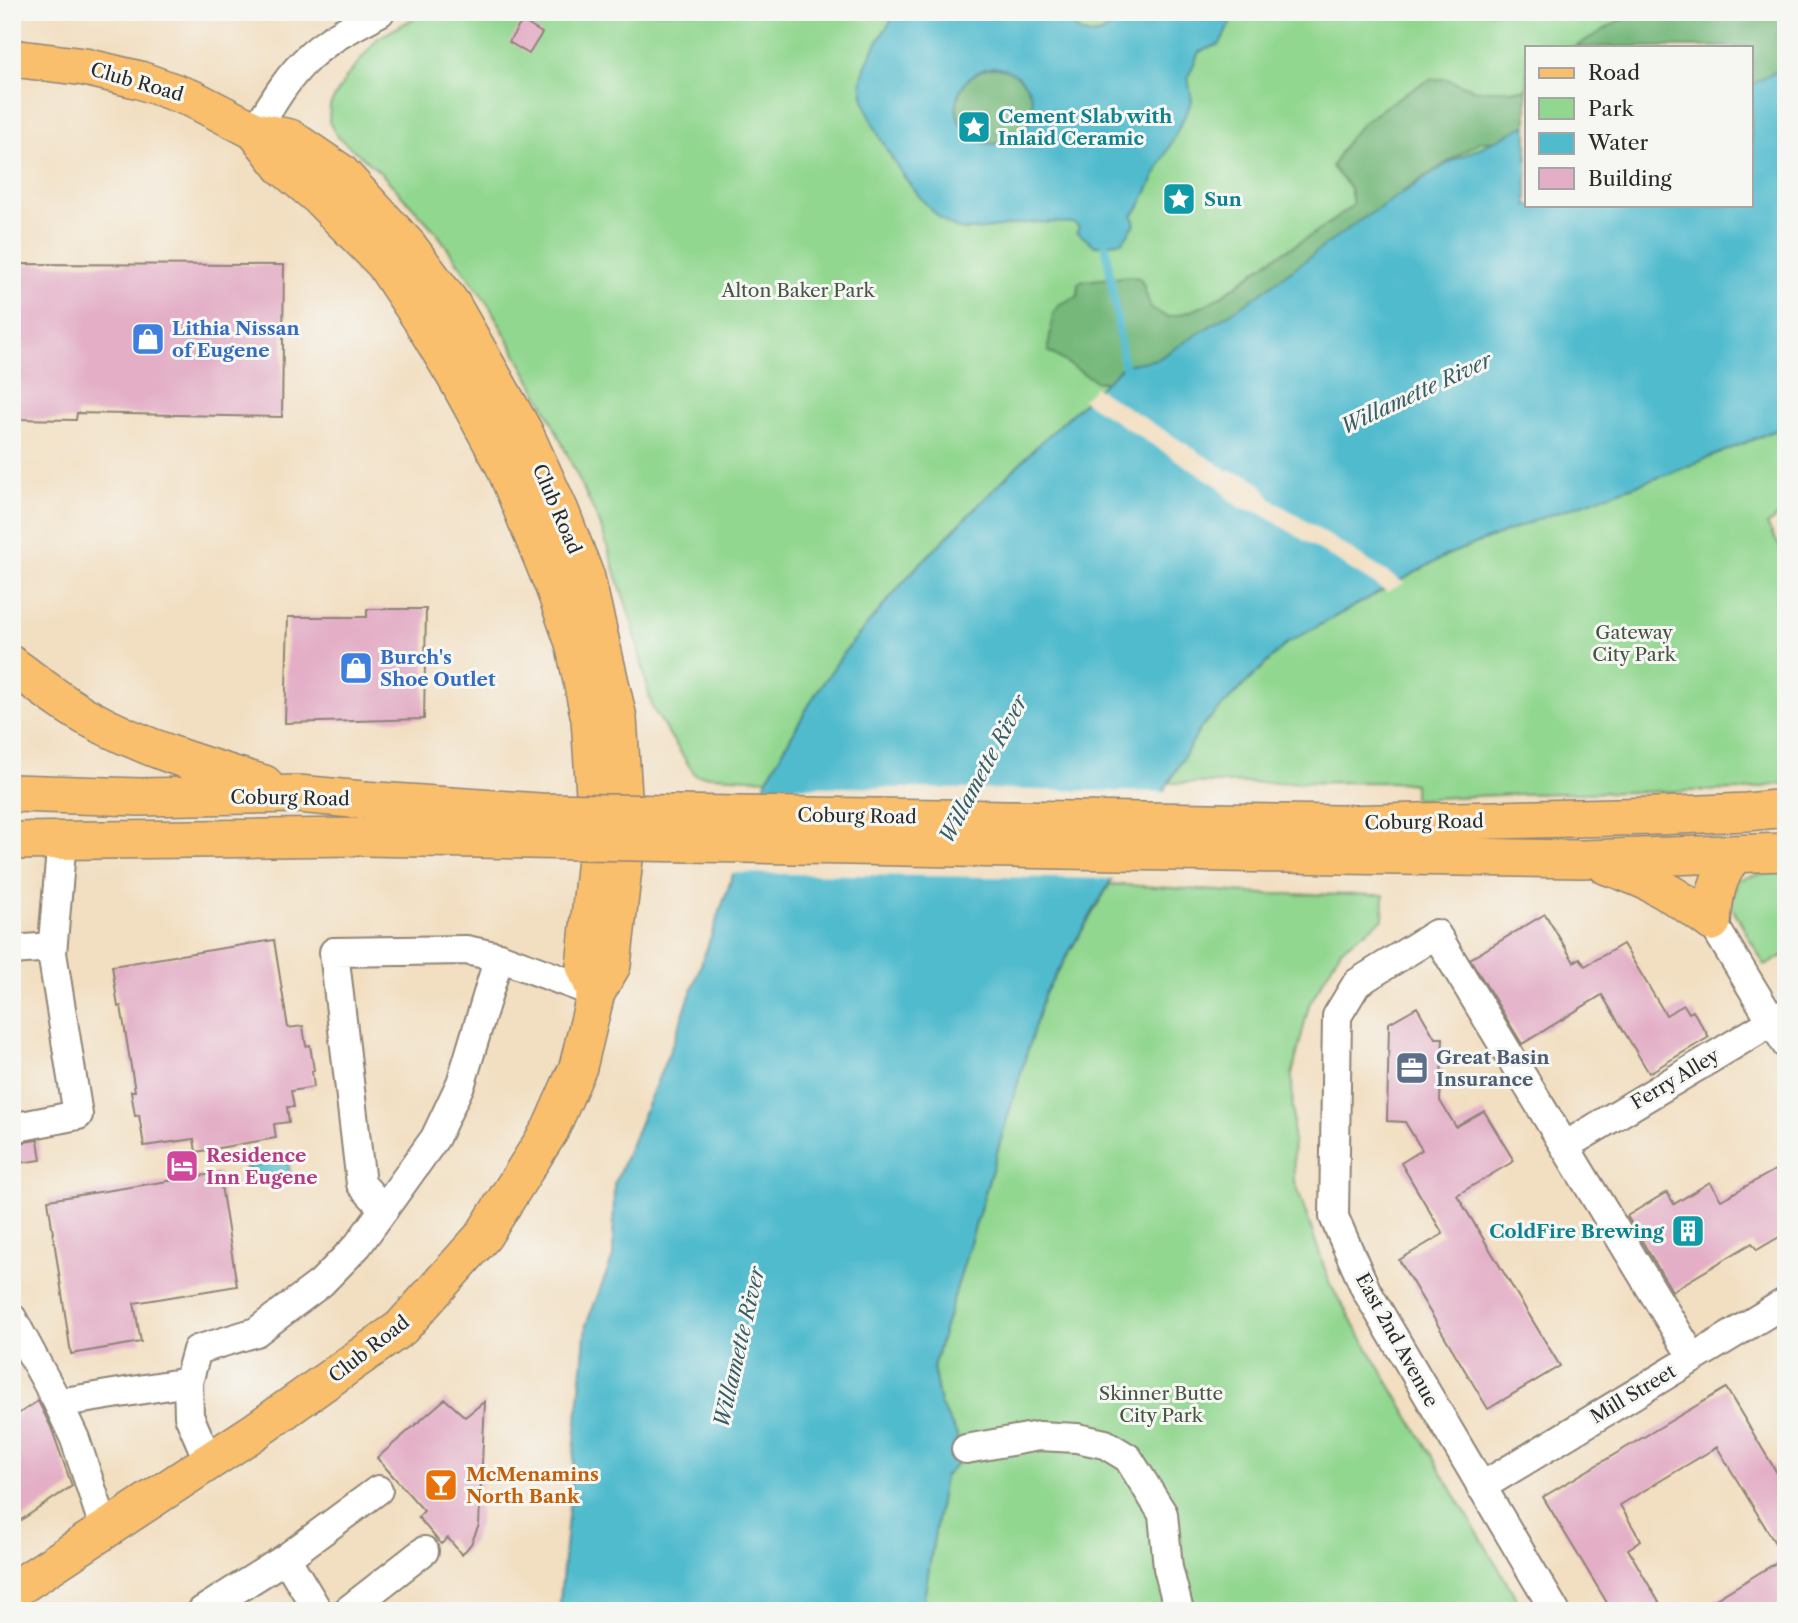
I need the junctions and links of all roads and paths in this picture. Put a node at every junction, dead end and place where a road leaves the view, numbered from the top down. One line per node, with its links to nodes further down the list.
1 (380, 12): 3 (street)
2 (12, 58): 3 (main road, Club Road)
3 (255, 131): 20 (main road, Club Road)
4 (12, 665): 6 (main road)
5 (12, 793): 6 (main road, Coburg Road)
6 (298, 794): 11 (main road, Coburg Road, bridge)
7 (1786, 795): 9 (main road)
8 (1786, 808): 9 (main road, Coburg Road)
9 (1747, 813): 11 (main road, Coburg Road)
10 (62, 839): 11 (main road, Coburg Road, bridge); 12 (main road, Coburg Road); 17 (street)
11 (1340, 839): 15 (main road, Coburg Road)
12 (12, 841)
13 (1786, 852): 14 (main road, Coburg Road)
14 (1734, 855): 15 (main road, Coburg Road); 16 (main road)
15 (1582, 859): 16 (main road)
16 (1712, 922): 21 (street)
17 (52, 947): 18 (street); 22 (street)
18 (12, 950)
19 (499, 957): 20 (street); 24 (street); 24 (street)
20 (596, 993): 31 (main road, Club Road)
21 (1781, 1026): 23 (street, Ferry Alley)
22 (12, 1128)
23 (1565, 1146): 27 (street); 32 (street, East 2nd Avenue)
24 (384, 1209): 28 (street)
25 (1786, 1302): 27 (street, Mill Street)
26 (12, 1318): 29 (street)
27 (1693, 1358): 32 (street, Mill Street)
28 (188, 1382): 29 (street); 31 (street)
29 (58, 1403): 34 (street)
30 (966, 1449): 41 (street)
31 (209, 1462): 34 (main road, Club Road)
32 (1480, 1487): 42 (street, East 2nd Avenue)
33 (377, 1490): 36 (street)
34 (105, 1530): 37 (main road, Club Road)
35 (424, 1551): 40 (street)
36 (286, 1558): 38 (street); 39 (street)
37 (12, 1591)
38 (202, 1611)
39 (318, 1611)
40 (347, 1611)
41 (1179, 1611)
42 (1555, 1611)

